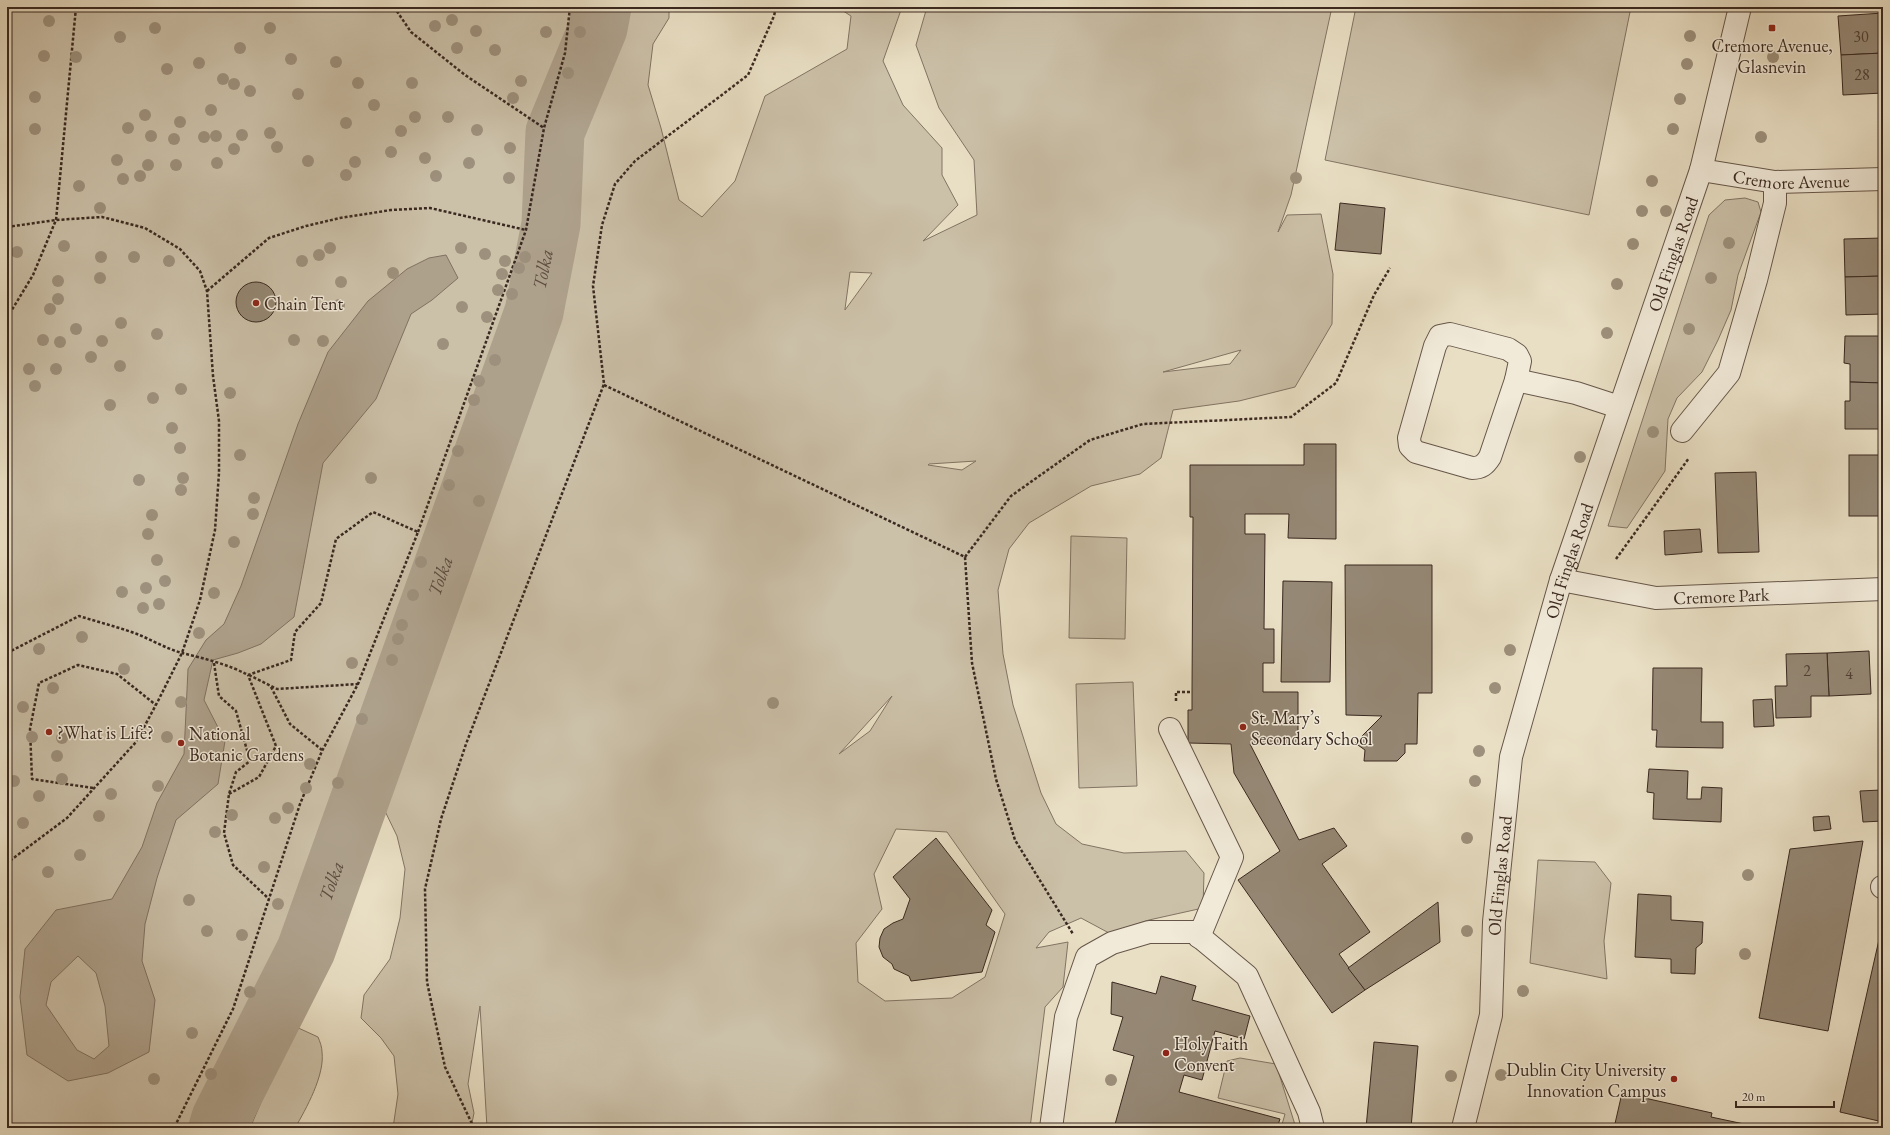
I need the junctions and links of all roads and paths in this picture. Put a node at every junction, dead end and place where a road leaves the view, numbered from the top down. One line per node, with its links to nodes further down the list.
1 (76, 7): 10 (path)
2 (394, 7): 6 (path)
3 (570, 7): 6 (path)
4 (776, 7): 17 (path)
5 (1740, 7): 7 (street, Old Finglas Road)
6 (544, 128): 12 (path)
7 (1701, 170): 9 (street, Cremore Avenue); 18 (street, Old Finglas Road)
8 (1883, 179): 9 (street, Cremore Avenue)
9 (1775, 182): 19 (street)
10 (56, 220): 11 (path); 14 (path); 15 (path)
11 (7, 227)
12 (526, 230): 14 (path); 20 (path)
13 (1390, 268): 21 (path)
14 (207, 291): 26 (path)
15 (7, 318)
16 (1516, 380): 16 (street); 18 (street)
17 (604, 384): 21 (path); 43 (path)
18 (1619, 407): 23 (street, Old Finglas Road)
19 (1682, 431): 22 (path)
20 (418, 532): 28 (path); 29 (path)
21 (965, 557): 41 (path)
22 (1616, 559)
23 (1561, 580): 24 (street, Cremore Park); 46 (street, Old Finglas Road)
24 (1883, 589)
25 (7, 653): 26 (path)
26 (182, 653): 27 (path); 32 (path)
27 (214, 662): 28 (path); 37 (path)
28 (248, 675): 30 (path); 37 (path)
29 (358, 684): 30 (path); 35 (path)
30 (271, 687): 35 (path)
31 (1192, 692): 33 (path)
32 (156, 705): 36 (path); 36 (path)
33 (1177, 705)
34 (1170, 729): 40 (street)
35 (322, 750): 39 (path)
36 (93, 788): 38 (path)
37 (229, 794): 39 (path)
38 (7, 863)
39 (269, 899): 42 (path)
40 (1199, 937): 41 (street); 45 (street)
41 (1087, 957): 44 (street)
42 (174, 1128)
43 (474, 1128)
44 (1051, 1128)
45 (1313, 1128)
46 (1463, 1128)

